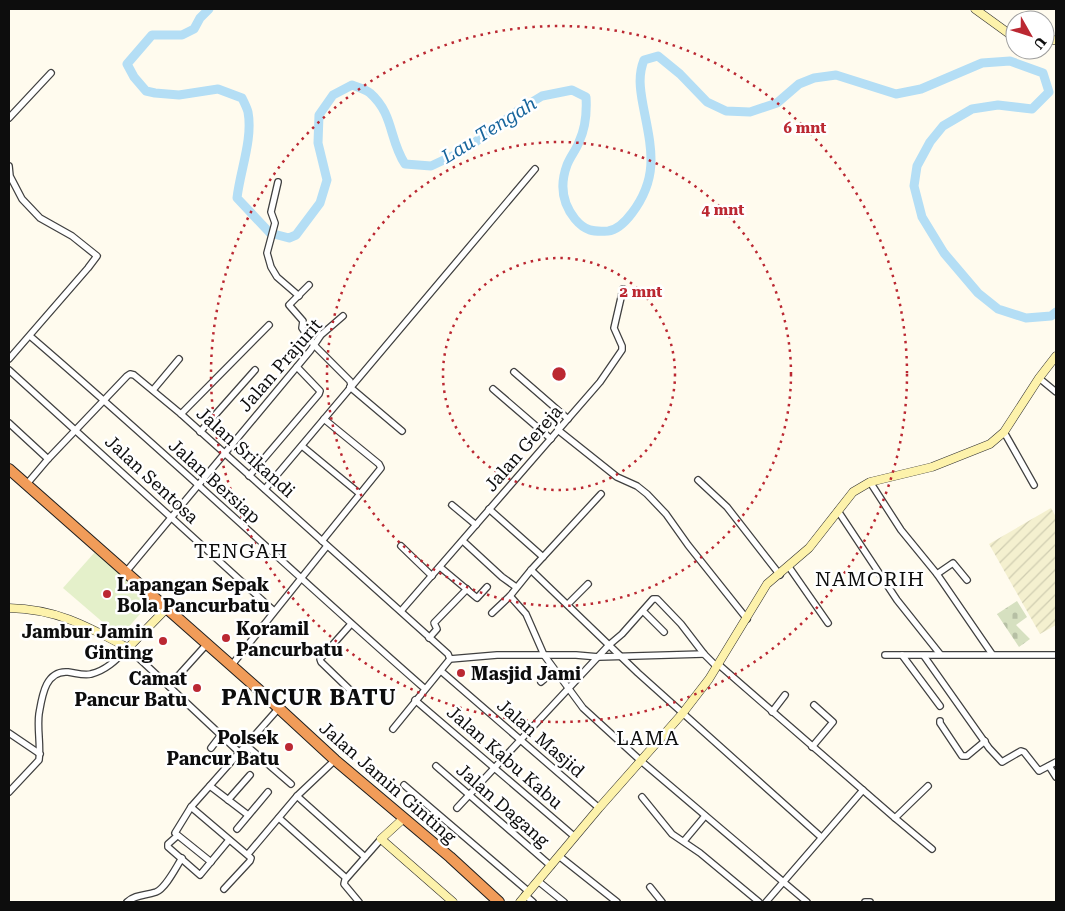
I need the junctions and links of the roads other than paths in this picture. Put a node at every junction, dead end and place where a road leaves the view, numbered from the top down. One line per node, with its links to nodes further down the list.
1 (975, 9): 2 (street)
2 (1005, 31)
3 (51, 73): 4 (street)
4 (9, 118)
5 (9, 166): 13 (street)
6 (535, 169): 23 (street)
7 (278, 182): 10 (street)
8 (309, 285): 10 (street)
9 (623, 289): 30 (street, Jalan Gereja)
10 (299, 296): 14 (street)
11 (343, 316): 14 (street, Jalan Prajurit)
12 (269, 325): 28 (street)
13 (30, 336): 16 (street); 27 (street, Jalan Bersiap)
14 (314, 345): 18 (street, Jalan Prajurit); 23 (street)
15 (1056, 356): 22 (street)
16 (9, 359)
17 (179, 360): 25 (street)
18 (297, 367): 39 (street, Jalan Prajurit); 42 (street)
19 (9, 370): 32 (street, Jalan Sentosa)
20 (255, 370): 34 (street)
21 (514, 372): 30 (street)
22 (1039, 378): 26 (street); 36 (street)
23 (350, 387): 29 (street); 35 (street)
24 (493, 389): 37 (street)
25 (153, 390): 27 (street, Jalan Srikandi); 28 (street, Jalan Srikandi)
26 (1056, 392)
27 (104, 400): 32 (street, Jalan Srikandi); 47 (street, Jalan Bersiap)
28 (181, 414): 34 (street, Jalan Srikandi)
29 (324, 418): 38 (street); 49 (street)
30 (568, 419): 33 (street, Jalan Gereja)
31 (9, 423): 40 (street)
32 (76, 430): 40 (street, Jalan Srikandi); 54 (street, Jalan Sentosa)
33 (558, 430): 37 (street, Jalan Gereja); 82 (street)
34 (200, 432): 39 (street, Jalan Srikandi)
35 (402, 432)
36 (1004, 432): 44 (street); 46 (street)
37 (551, 439): 52 (street, Jalan Gereja)
38 (302, 446): 48 (street); 49 (street)
39 (224, 453): 42 (street, Jalan Srikandi); 47 (street, Jalan Prajurit)
40 (48, 459): 45 (street, Jalan Srikandi)
41 (9, 469): 45 (highway, Jalan Jamin Ginting)
42 (249, 476): 48 (street, Jalan Srikandi)
43 (698, 480): 66 (street)
44 (870, 482): 53 (street); 65 (street)
45 (26, 485): 64 (highway, Jalan Jamin Ginting)
46 (1034, 485)
47 (197, 486): 54 (street, Jalan Prajurit); 68 (street, Jalan Bersiap)
48 (265, 489): 56 (street, Jalan Srikandi)
49 (360, 494): 56 (street)
50 (601, 494): 60 (street)
51 (452, 505): 55 (street)
52 (489, 509): 55 (street, Jalan Gereja); 60 (street)
53 (838, 511): 61 (street); 91 (street)
54 (171, 517): 64 (street, Jalan Prajurit); 78 (street, Jalan Sentosa)
55 (476, 525): 57 (street, Jalan Gereja)
56 (322, 541): 58 (street, Jalan Srikandi)
57 (462, 541): 62 (street, Jalan Gereja); 72 (street)
58 (327, 546): 68 (street); 79 (street, Jalan Srikandi)
59 (402, 546): 67 (street)
60 (543, 556): 63 (street)
61 (789, 566): 66 (street); 84 (street)
62 (440, 567): 67 (street, Jalan Gereja); 73 (street)
63 (531, 570): 72 (street); 75 (street)
64 (125, 573): 77 (highway, Jalan Jamin Ginting)
65 (936, 574): 69 (street); 92 (street)
66 (780, 575): 82 (street)
67 (432, 576): 79 (street, Jalan Gereja)
68 (301, 578): 78 (street); 83 (street, Jalan Bersiap)
69 (967, 580)
70 (588, 584): 75 (street)
71 (487, 587): 73 (street)
72 (516, 587): 74 (street)
73 (467, 589): 86 (street)
74 (510, 596): 81 (street); 93 (street)
75 (568, 604): 88 (street)
76 (9, 608): 89 (street)
77 (166, 609): 87 (highway, Jalan Jamin Ginting); 89 (street)
78 (274, 611): 102 (street)
79 (401, 611): 86 (street, Jalan Srikandi)
80 (643, 611): 85 (street); 88 (street); 90 (street)
81 (492, 613)
82 (747, 619): 101 (street)
83 (351, 624): 107 (street, Jalan Bersiap); 111 (street)
84 (828, 624)
85 (664, 632)
86 (429, 638): 100 (street, Jalan Srikandi)
87 (206, 645): 102 (highway, Jalan Jamin Ginting); 106 (street)
88 (609, 645): 97 (street); 99 (street)
89 (128, 648): 106 (street); 127 (street)
90 (704, 654): 97 (street); 101 (street)
91 (940, 654): 92 (street); 98 (street)
92 (992, 654): 96 (street)
93 (544, 655): 99 (street); 100 (street); 103 (street)
94 (885, 655): 95 (street)
95 (902, 655): 98 (street); 113 (street)
96 (1056, 655)
97 (620, 656): 99 (street); 116 (street)
98 (924, 656): 122 (street)
99 (598, 657): 108 (street)
100 (450, 659): 104 (street)
101 (718, 665): 115 (street); 116 (street)
102 (231, 666): 114 (highway, Jalan Jamin Ginting)
103 (554, 670): 105 (street); 108 (street)
104 (440, 671): 107 (street); 121 (street, Jalan Masjid)
105 (541, 682)
106 (169, 686): 120 (street)
107 (424, 688): 110 (street)
108 (568, 688): 121 (street); 129 (street)
109 (784, 695): 115 (street)
110 (415, 700): 118 (street); 133 (street, Jalan Kabu Kabu)
111 (355, 701)
112 (814, 705): 124 (street)
113 (940, 706)
114 (278, 709): 123 (street); 128 (highway, Jalan Jamin Ginting)
115 (772, 712): 124 (street)
116 (682, 714): 129 (street); 158 (street)
117 (940, 720): 122 (street)
118 (393, 729)
119 (9, 733): 127 (street)
120 (221, 735): 125 (street); 126 (street)
121 (520, 739): 133 (street); 149 (street, Jalan Masjid)
122 (985, 741): 132 (street)
123 (247, 746): 126 (street); 136 (street)
124 (812, 747): 140 (street)
125 (210, 748)
126 (240, 753): 138 (street)
127 (40, 754): 141 (street)
128 (335, 760): 144 (street); 153 (highway, Jalan Jamin Ginting)
129 (641, 761): 149 (street); 151 (street)
130 (1056, 762): 132 (street)
131 (436, 766): 143 (street, Jalan Dagang)
132 (1049, 766): 135 (street)
133 (495, 767): 143 (street); 157 (street, Jalan Kabu Kabu)
134 (250, 775): 146 (street)
135 (1056, 777)
136 (291, 784)
137 (404, 785): 174 (street)
138 (210, 786): 146 (street); 147 (street)
139 (928, 786): 154 (street)
140 (863, 790): 154 (street); 158 (street)
141 (9, 792)
142 (268, 792): 150 (street)
143 (468, 794): 148 (street); 168 (street, Jalan Dagang)
144 (297, 796): 152 (street); 165 (street)
145 (642, 797): 161 (street)
146 (228, 800): 150 (street)
147 (191, 807): 156 (street); 160 (street)
148 (457, 808)
149 (599, 808): 157 (street)
150 (248, 815): 155 (street)
151 (705, 816): 161 (street); 171 (street)
152 (279, 818): 163 (street); 169 (street)
153 (404, 818): 159 (street); 178 (highway, Jalan Jamin Ginting)
154 (895, 818): 162 (street)
155 (236, 829)
156 (177, 836): 166 (street); 167 (street)
157 (575, 837): 164 (street)
158 (821, 837): 171 (street)
159 (381, 839): 165 (street); 177 (street)
160 (229, 840): 163 (street); 167 (street)
161 (684, 841): 184 (street)
162 (932, 849)
163 (248, 854): 173 (street)
164 (559, 856): 168 (street); 182 (street)
165 (365, 857): 169 (street)
166 (182, 858): 167 (street); 175 (street)
167 (211, 862)
168 (551, 866): 170 (street)
169 (346, 878): 176 (street)
170 (538, 881): 174 (street); 181 (street)
171 (783, 883): 185 (street); 186 (street)
172 (650, 887): 183 (street)
173 (224, 889)
174 (526, 893): 179 (street); 180 (street)
175 (127, 902)
176 (359, 902)
177 (453, 902)
178 (499, 902)
179 (520, 902)
180 (533, 902)
181 (564, 902)
182 (617, 902)
183 (662, 902)
184 (759, 902)
185 (766, 902)
186 (807, 902)
187 (865, 902): 188 (street)
188 (870, 902)

